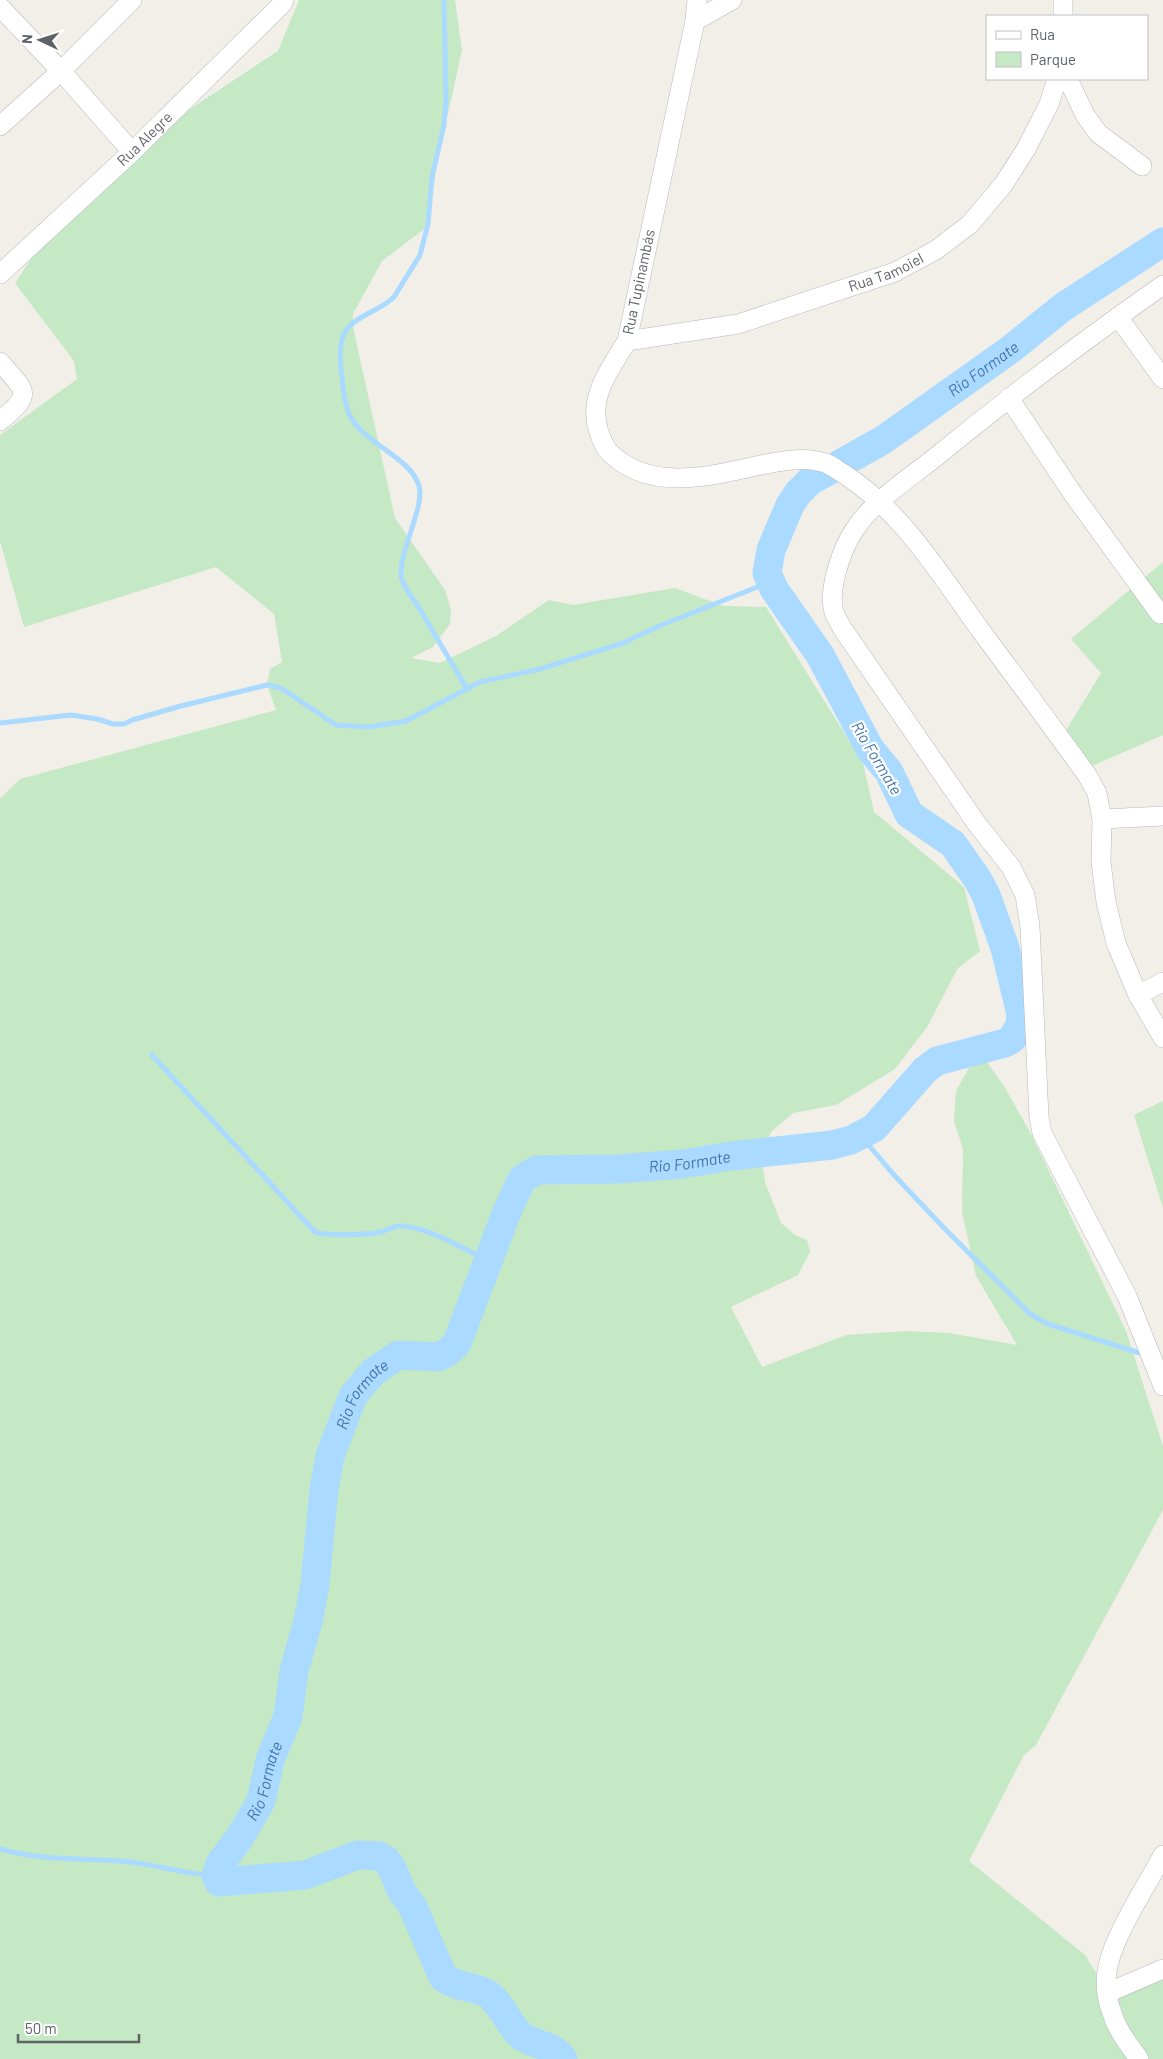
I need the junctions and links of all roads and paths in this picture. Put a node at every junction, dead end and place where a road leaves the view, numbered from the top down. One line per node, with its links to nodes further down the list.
1 (132, 0): 9 (street)
2 (284, 0): 13 (street, Rua Alegre)
3 (697, 0): 8 (street, Rua Tupinambás)
4 (732, 0): 8 (street)
5 (1063, 0): 7 (street)
6 (0, 6): 9 (street)
7 (1062, 15)
8 (694, 21): 18 (street, Rua Tupinambás)
9 (61, 71): 12 (street); 13 (street)
10 (1057, 80): 18 (street, Rua Tamoiel)
11 (1068, 80): 14 (street)
12 (0, 126)
13 (132, 152): 15 (street, Rua Alegre)
14 (1142, 166)
15 (0, 274)
16 (1163, 285): 17 (street)
17 (1118, 316): 20 (street); 21 (street)
18 (627, 341): 23 (street, Rua Tupinambás)
19 (0, 362): 22 (street)
20 (1163, 379)
21 (1009, 398): 23 (street); 24 (street)
22 (0, 421)
23 (881, 501): 26 (street); 30 (street)
24 (1162, 615)
25 (1163, 816): 26 (street)
26 (1102, 819): 28 (street)
27 (1163, 982): 28 (street)
28 (1138, 995): 29 (street)
29 (1163, 1038)
30 (1163, 1386)
31 (1163, 1855): 33 (street)
32 (1163, 1969): 33 (street)
33 (1107, 1993): 34 (street)
34 (1139, 2059)

